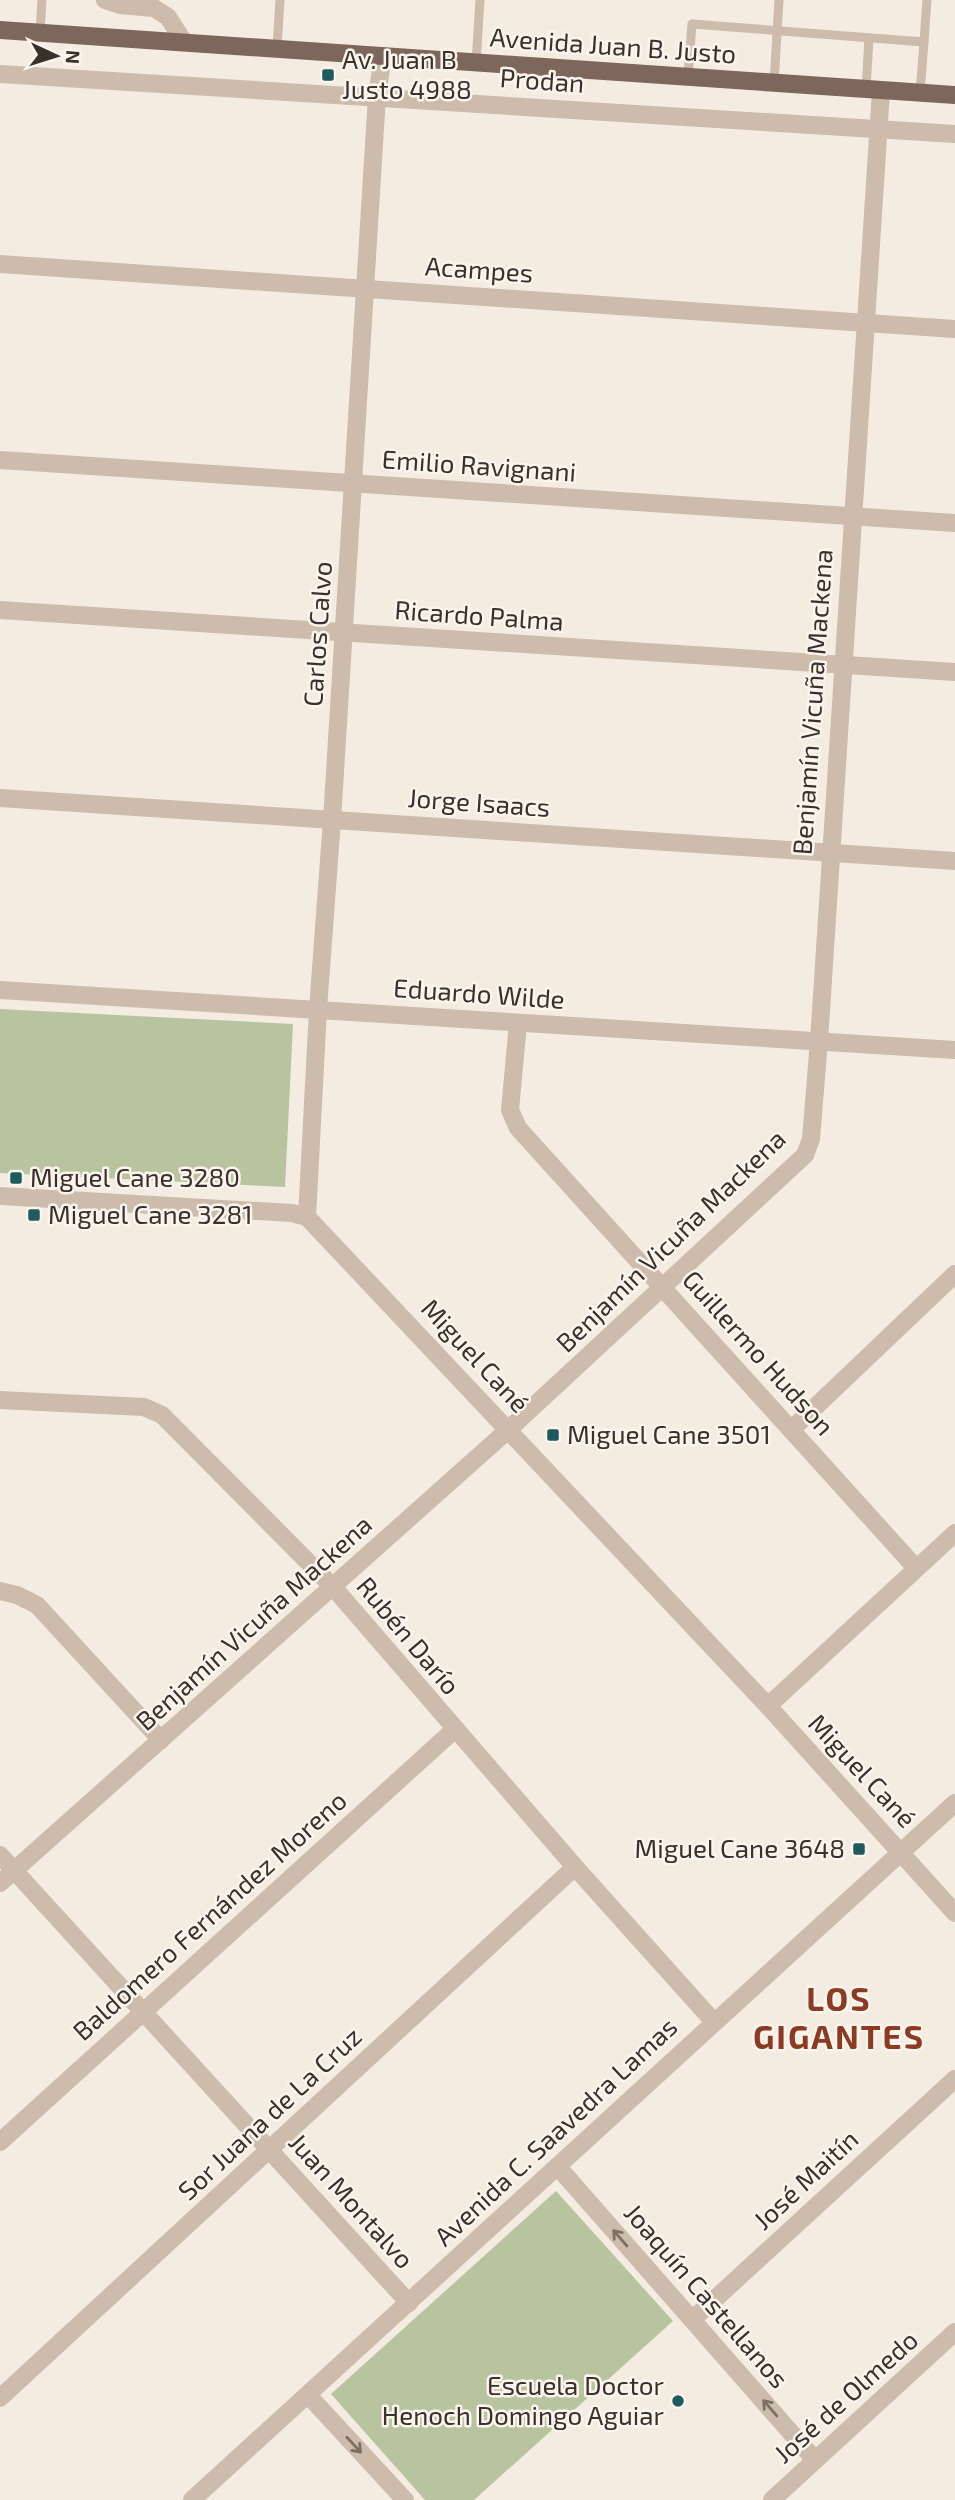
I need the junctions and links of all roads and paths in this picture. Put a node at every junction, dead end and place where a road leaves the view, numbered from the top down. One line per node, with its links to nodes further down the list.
1 (42, 0): 9 (lane)
2 (105, 0): 11 (street)
3 (280, 0): 13 (lane)
4 (480, 0): 15 (lane)
5 (779, 0): 8 (lane)
6 (927, 0): 12 (lane)
7 (0, 30): 9 (main road, Avenida Juan B. Justo)
8 (777, 31): 10 (lane); 17 (lane); 18 (lane)
9 (40, 32): 11 (main road, Avenida Juan B. Justo)
10 (869, 38): 12 (lane); 19 (lane)
11 (184, 41): 13 (main road, Avenida Juan B. Justo)
12 (924, 42): 20 (lane)
13 (277, 48): 14 (main road, Avenida Juan B. Justo)
14 (383, 56): 15 (main road, Avenida Juan B. Justo); 22 (street, Carlos Calvo)
15 (476, 62): 17 (main road, Avenida Juan B. Justo)
16 (0, 74): 22 (street, Prodan)
17 (688, 77): 18 (main road, Avenida Juan B. Justo)
18 (774, 83): 19 (main road, Avenida Juan B. Justo)
19 (874, 90): 20 (main road, Avenida Juan B. Justo); 23 (street, Benjamín Vicuña Mackena)
20 (920, 93): 21 (main road, Avenida Juan B. Justo)
21 (955, 95)
22 (377, 96): 23 (street, Prodan); 26 (street, Carlos Calvo)
23 (878, 130): 24 (street, Prodan); 27 (street, Benjamín Vicuña Mackena)
24 (955, 134)
25 (0, 264): 26 (street, Acampes)
26 (366, 289): 27 (street, Acampes); 30 (street, Carlos Calvo)
27 (865, 323): 28 (street, Acampes); 31 (street, Benjamín Vicuña Mackena)
28 (955, 329)
29 (0, 460): 30 (street, Emilio Ravignani)
30 (354, 484): 31 (street, Emilio Ravignani); 34 (street, Carlos Calvo)
31 (852, 517): 32 (street, Emilio Ravignani); 35 (street, Benjamín Vicuña Mackena)
32 (955, 523)
33 (0, 610): 34 (street, Ricardo Palma)
34 (344, 633): 35 (street, Ricardo Palma); 38 (street, Carlos Calvo)
35 (842, 666): 36 (street, Ricardo Palma); 39 (street, Benjamín Vicuña Mackena)
36 (955, 672)
37 (0, 798): 38 (street, Jorge Isaacs)
38 (332, 820): 39 (street, Jorge Isaacs); 42 (street, Carlos Calvo)
39 (830, 853): 40 (street, Jorge Isaacs); 44 (street, Benjamín Vicuña Mackena)
40 (955, 861)
41 (0, 990): 42 (street, Eduardo Wilde)
42 (318, 1009): 43 (street, Eduardo Wilde); 47 (street, Carlos Calvo)
43 (518, 1023): 44 (street, Eduardo Wilde); 49 (street, Guillermo Hudson)
44 (819, 1041): 45 (street, Eduardo Wilde); 49 (street, Benjamín Vicuña Mackena)
45 (955, 1050)
46 (0, 1196): 47 (street)
47 (307, 1217): 51 (street, Miguel Cané)
48 (955, 1274): 52 (street)
49 (664, 1287): 51 (street, Benjamín Vicuña Mackena); 52 (street, Guillermo Hudson)
50 (0, 1400): 55 (street, Rubén Darío)
51 (508, 1430): 55 (street, Benjamín Vicuña Mackena); 57 (street, Miguel Cané)
52 (792, 1430): 54 (street, Guillermo Hudson)
53 (955, 1533): 54 (street)
54 (916, 1568): 57 (street)
55 (334, 1588): 58 (street, Rubén Darío); 59 (street, Benjamín Vicuña Mackena)
56 (0, 1591): 59 (street)
57 (768, 1706): 61 (street, Miguel Cané)
58 (454, 1730): 63 (street, Rubén Darío); 67 (street, Baldomero Fernández Moreno)
59 (161, 1740): 64 (street, Benjamín Vicuña Mackena)
60 (955, 1803): 61 (street, Avenida C. Saavedra Lamas)
61 (901, 1852): 66 (street, Miguel Cané); 68 (street, Avenida C. Saavedra Lamas)
62 (0, 1855): 64 (street, Juan Montalvo)
63 (575, 1867): 68 (street, Rubén Darío); 71 (street, Sor Juana de La Cruz)
64 (14, 1870): 65 (street, Benjamín Vicuña Mackena); 67 (street, Juan Montalvo)
65 (0, 1883)
66 (955, 1913)
67 (143, 2012): 70 (street, Baldomero Fernández Moreno); 71 (street, Juan Montalvo)
68 (714, 2021): 72 (street, Avenida C. Saavedra Lamas)
69 (955, 2078): 74 (street, José Maitín)
70 (0, 2142)
71 (270, 2151): 73 (street, Juan Montalvo); 77 (street, Sor Juana de La Cruz)
72 (558, 2167): 73 (street, Avenida C. Saavedra Lamas); 74 (street, Joaquín Castellanos, one-way to 72)
73 (409, 2303): 76 (street, Avenida C. Saavedra Lamas)
74 (692, 2320): 78 (street, Joaquín Castellanos, one-way to 74)
75 (955, 2332): 78 (street, José de Olmedo)
76 (308, 2395): 79 (street, Avenida C. Saavedra Lamas); 80 (street, one-way to 80)
77 (0, 2398)
78 (815, 2460): 81 (street, José de Olmedo)
79 (192, 2500)
80 (405, 2500)
81 (772, 2500)

